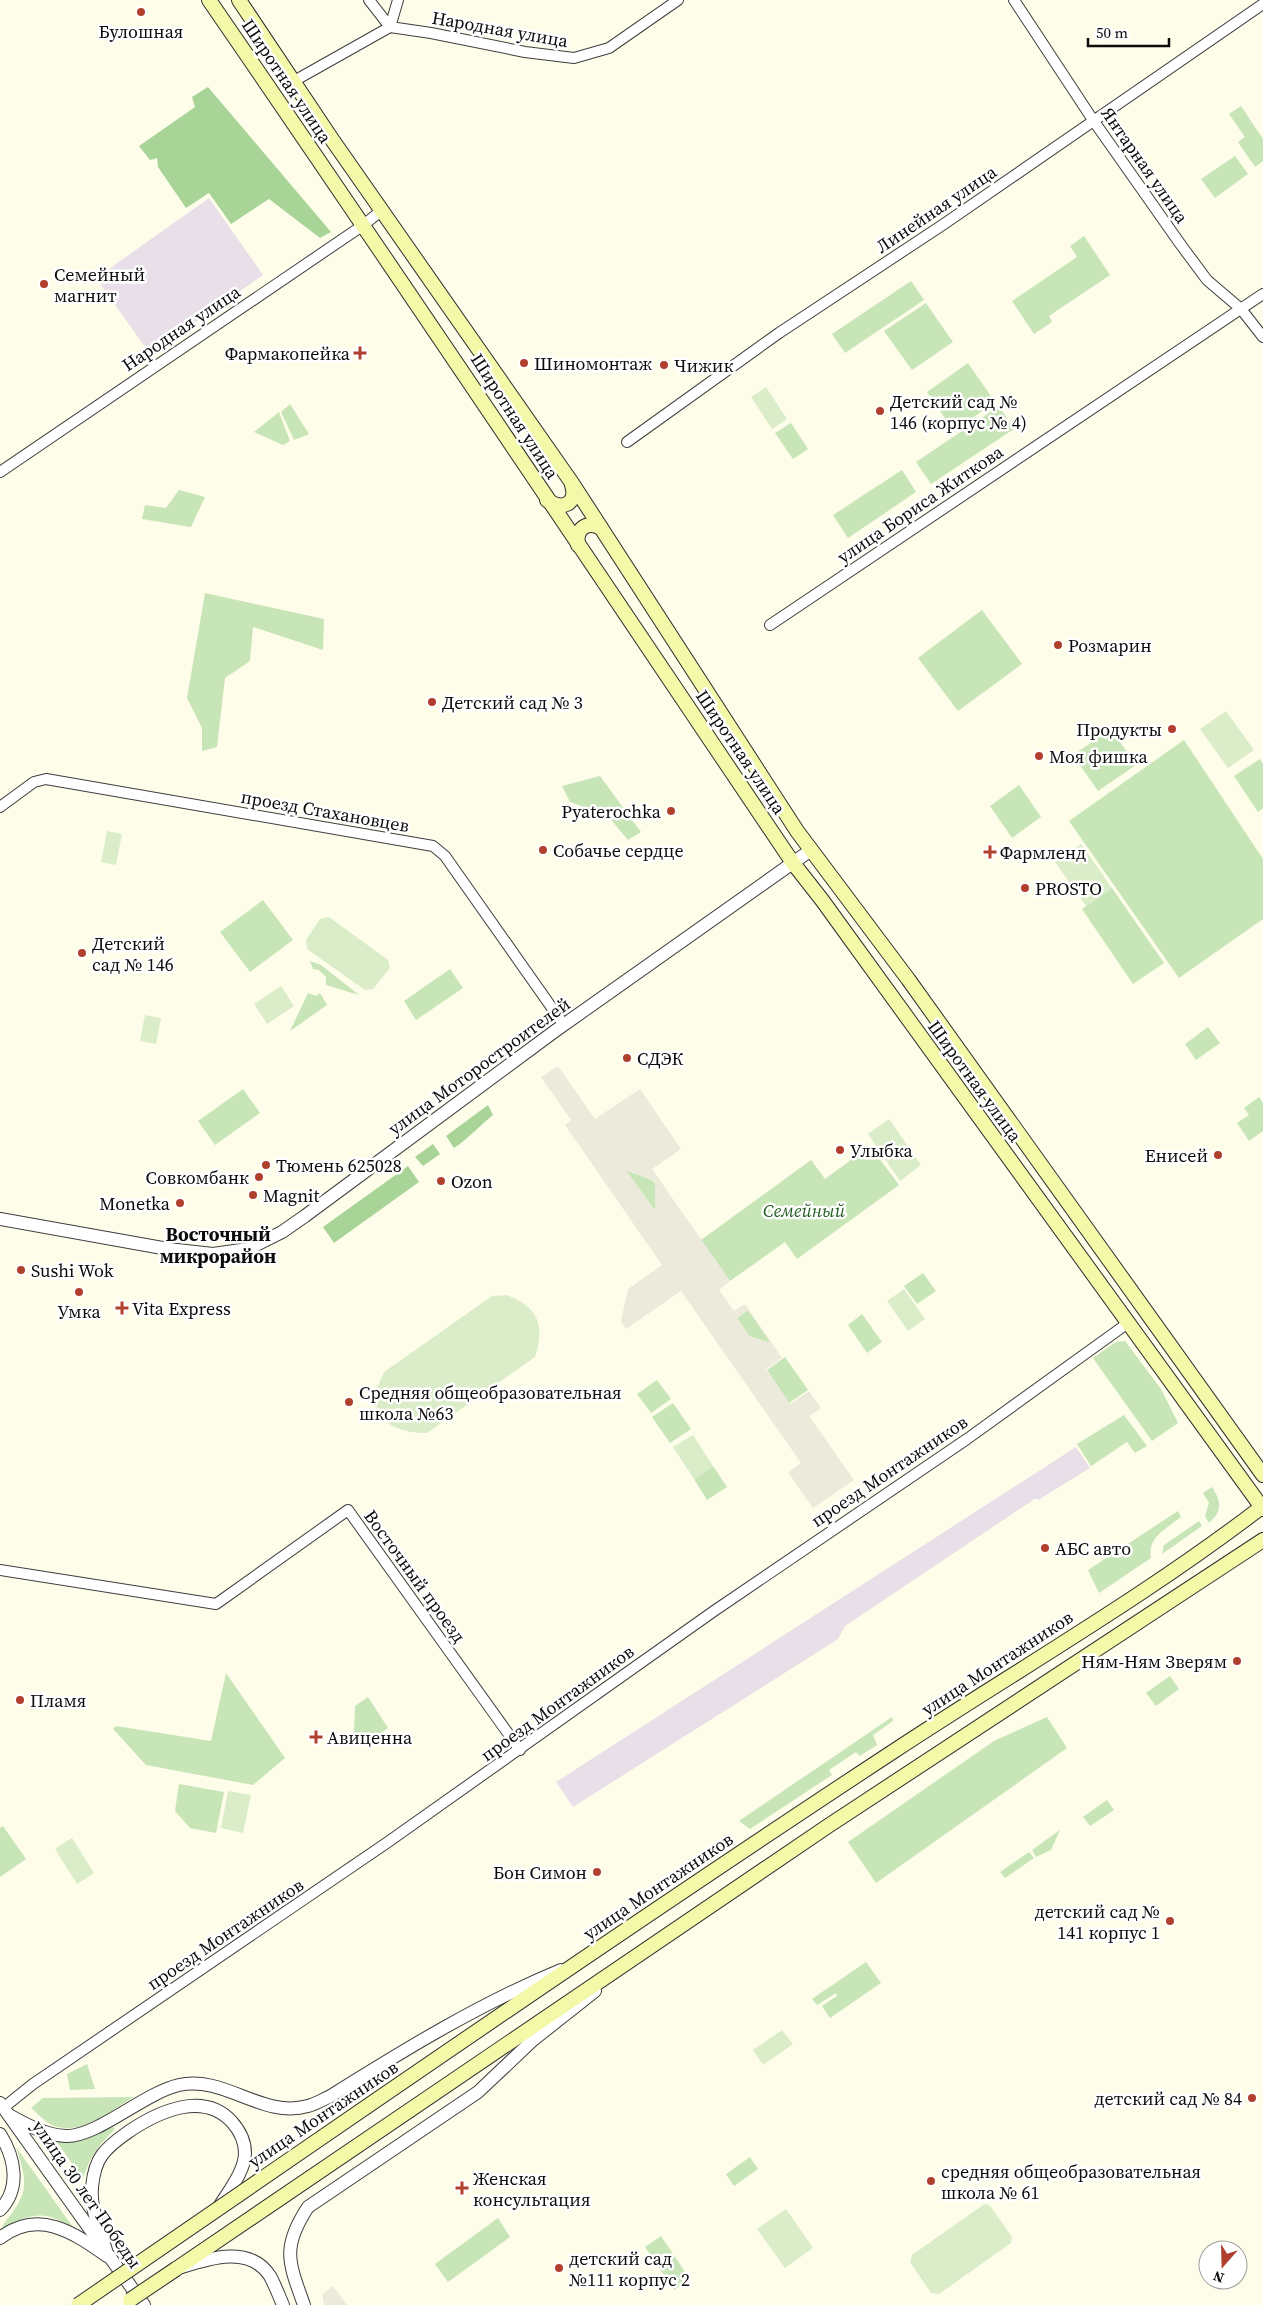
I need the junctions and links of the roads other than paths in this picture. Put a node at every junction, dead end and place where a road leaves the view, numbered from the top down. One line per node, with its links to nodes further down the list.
1 (209, 0): 12 (main road, Широтная улица)
2 (238, 0): 9 (main road, Широтная улица)
3 (369, 0): 8 (street)
4 (398, 0): 8 (street)
5 (678, 0): 8 (street, Народная улица)
6 (1014, 0): 10 (street, Янтарная улица)
7 (1263, 4): 10 (street, Линейная улица)
8 (390, 27): 9 (street)
9 (294, 81): 11 (main road, Широтная улица)
10 (1093, 120): 14 (street, Янтарная улица); 16 (street, Линейная улица)
11 (381, 211): 12 (street, Народная улица); 18 (main road, Широтная улица)
12 (362, 226): 17 (street, Народная улица); 19 (main road, Широтная улица)
13 (1263, 294): 14 (street, улица Бориса Житкова)
14 (1241, 309): 15 (street, Янтарная улица); 22 (street, улица Бориса Житкова)
15 (1263, 337)
16 (627, 442)
17 (0, 472)
18 (572, 483): 19 (main road); 20 (main road, Широтная улица)
19 (547, 500): 21 (main road, Широтная улица)
20 (601, 528): 21 (main road); 24 (main road, Широтная улица)
21 (578, 544): 25 (main road, Широтная улица)
22 (770, 625)
23 (0, 807): 26 (street, проезд Стахановцев)
24 (811, 850): 25 (street, улица Моторостроителей); 27 (main road, Широтная улица)
25 (792, 863): 26 (street, улица Моторостроителей); 28 (main road, Широтная улица)
26 (564, 1025): 31 (street, улица Моторостроителей)
27 (1004, 1113): 28 (main road); 29 (main road, Широтная улица)
28 (985, 1127): 30 (main road, Широтная улица)
29 (1036, 1158): 30 (main road); 33 (main road, Широтная улица)
30 (1017, 1171): 32 (main road, Широтная улица)
31 (0, 1219)
32 (1128, 1323): 35 (main road, Широтная улица); 38 (street, проезд Монтажников)
33 (1257, 1462): 34 (main road, Широтная улица)
34 (1263, 1475)
35 (1262, 1507): 40 (main road, улица Монтажников)
36 (1263, 1540): 39 (main road)
37 (0, 1570): 38 (street, Восточный проезд)
38 (520, 1750): 41 (street, проезд Монтажников)
39 (644, 1952): 48 (main road); 53 (street)
40 (575, 1964): 41 (street); 43 (main road, улица Монтажников, bridge)
41 (4, 2109): 46 (street, улица 30 лет Победы)
42 (0, 2134): 44 (street)
43 (219, 2208): 46 (street); 50 (main road, улица Монтажников, bridge)
44 (0, 2210)
45 (0, 2238): 47 (street)
46 (106, 2250): 47 (street, улица 30 лет Победы)
47 (115, 2262): 51 (street, улица 30 лет Победы)
48 (176, 2268): 49 (main road, bridge); 52 (street)
49 (126, 2303)
50 (78, 2305)
51 (144, 2305)
52 (283, 2305)
53 (304, 2305)

